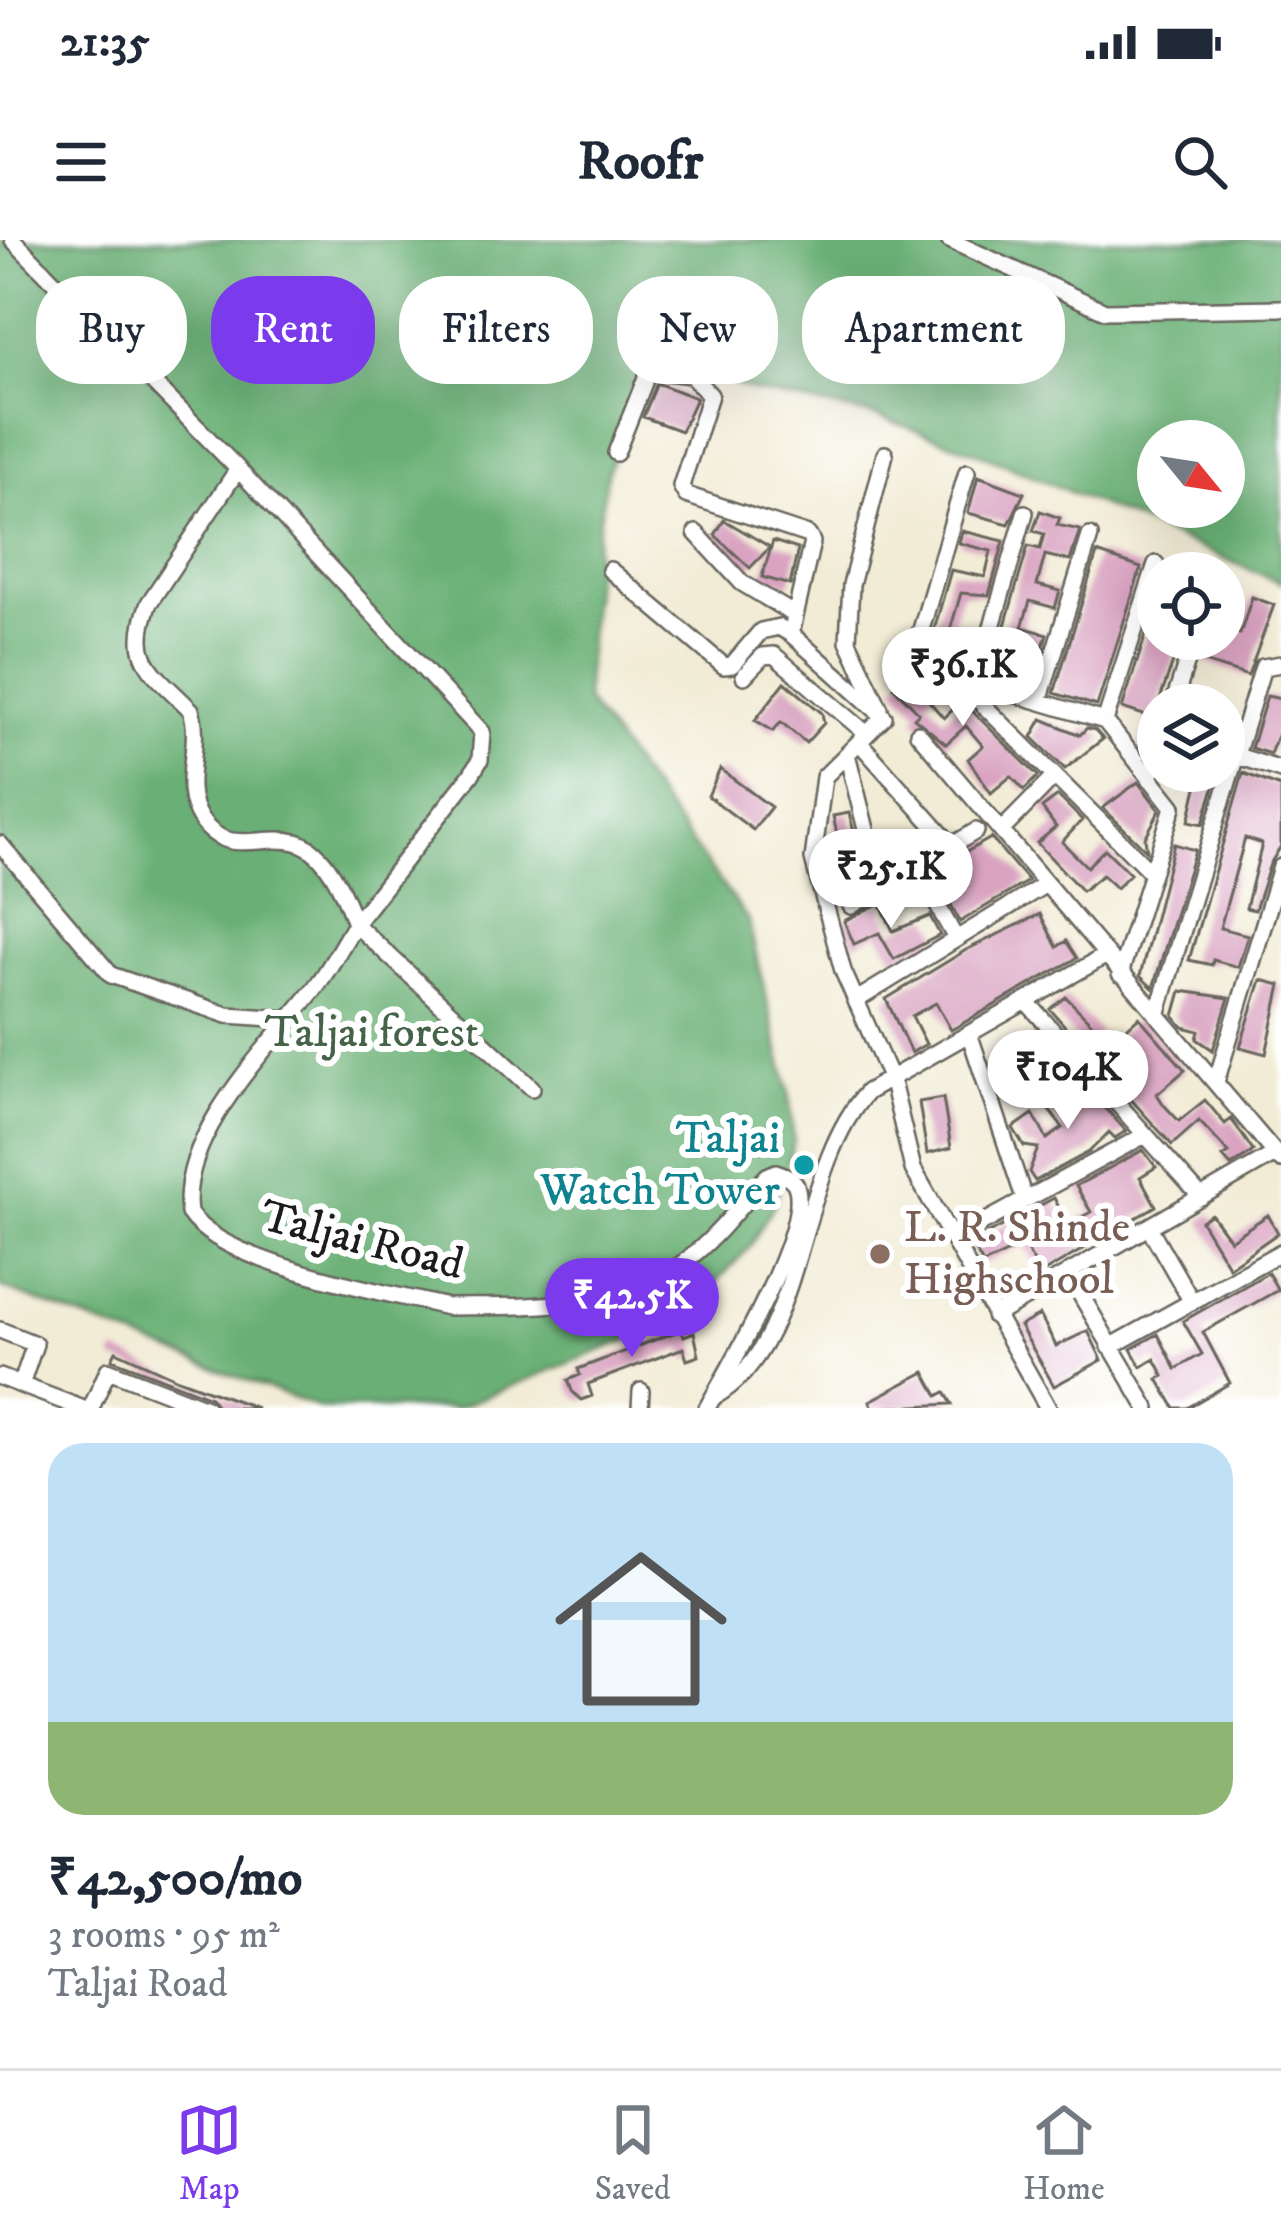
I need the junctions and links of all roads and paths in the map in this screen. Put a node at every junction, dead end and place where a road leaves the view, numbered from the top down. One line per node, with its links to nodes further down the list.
1 (13, 240): 6 (street)
2 (949, 240): 3 (street)
3 (1281, 308)
4 (616, 453): 12 (street)
5 (885, 454): 22 (street)
6 (238, 470): 43 (street, Taljai Road); 43 (street)
7 (967, 472): 17 (street)
8 (1025, 513): 18 (street)
9 (696, 533): 12 (street)
10 (1090, 536): 20 (street)
11 (610, 569): 14 (street)
12 (797, 608): 14 (street)
13 (1137, 623): 23 (street)
14 (791, 634): 22 (street)
15 (1281, 664): 24 (street)
16 (744, 676): 26 (street)
17 (954, 676): 18 (street); 21 (street)
18 (976, 682): 19 (street)
19 (1003, 691): 20 (street); 21 (street)
20 (1040, 701): 23 (street)
21 (990, 712): 30 (street)
22 (884, 717): 26 (street)
23 (1105, 722): 28 (street)
24 (1245, 722)
25 (918, 733): 33 (street)
26 (858, 743): 36 (street); 41 (street); 47 (street)
27 (1245, 759): 29 (street)
28 (1137, 763)
29 (1281, 770)
30 (1055, 776): 33 (street); 39 (street)
31 (1161, 792): 39 (street)
32 (1223, 792): 49 (street)
33 (1002, 830): 40 (street)
34 (976, 832): 36 (street)
35 (0, 844): 50 (street)
36 (952, 847): 38 (street)
37 (1281, 867): 53 (street)
38 (917, 868): 41 (street); 44 (street)
39 (1152, 872): 46 (street)
40 (1046, 884): 44 (street); 45 (street)
41 (881, 889): 42 (street)
42 (851, 906)
43 (355, 924): 50 (street, Taljai Road); 54 (street)
44 (956, 939): 47 (street)
45 (1105, 956): 46 (street); 48 (street)
46 (1120, 974): 49 (street)
47 (855, 1001): 52 (street)
48 (1027, 1002): 51 (street); 55 (street)
49 (1157, 1015): 53 (street)
50 (289, 1018): 69 (street, Taljai Road)
51 (970, 1036): 52 (street); 58 (street)
52 (892, 1082): 60 (street); 69 (street)
53 (1216, 1082): 56 (street)
54 (532, 1088)
55 (1145, 1135): 57 (street); 58 (street)
56 (1278, 1157): 57 (street)
57 (1201, 1197): 59 (street)
58 (1024, 1198): 60 (street)
59 (1149, 1227): 62 (street); 63 (street)
60 (953, 1239): 64 (street)
61 (1281, 1252): 63 (street)
62 (1068, 1274): 64 (street); 66 (street)
63 (1192, 1302): 66 (street)
64 (994, 1316): 73 (street)
65 (0, 1330): 68 (street)
66 (1110, 1347): 74 (street)
67 (0, 1376): 68 (street)
68 (21, 1384): 70 (street)
69 (709, 1403)
70 (81, 1408)
71 (91, 1408): 72 (street)
72 (206, 1408)
73 (1048, 1408)
74 (1147, 1408)

